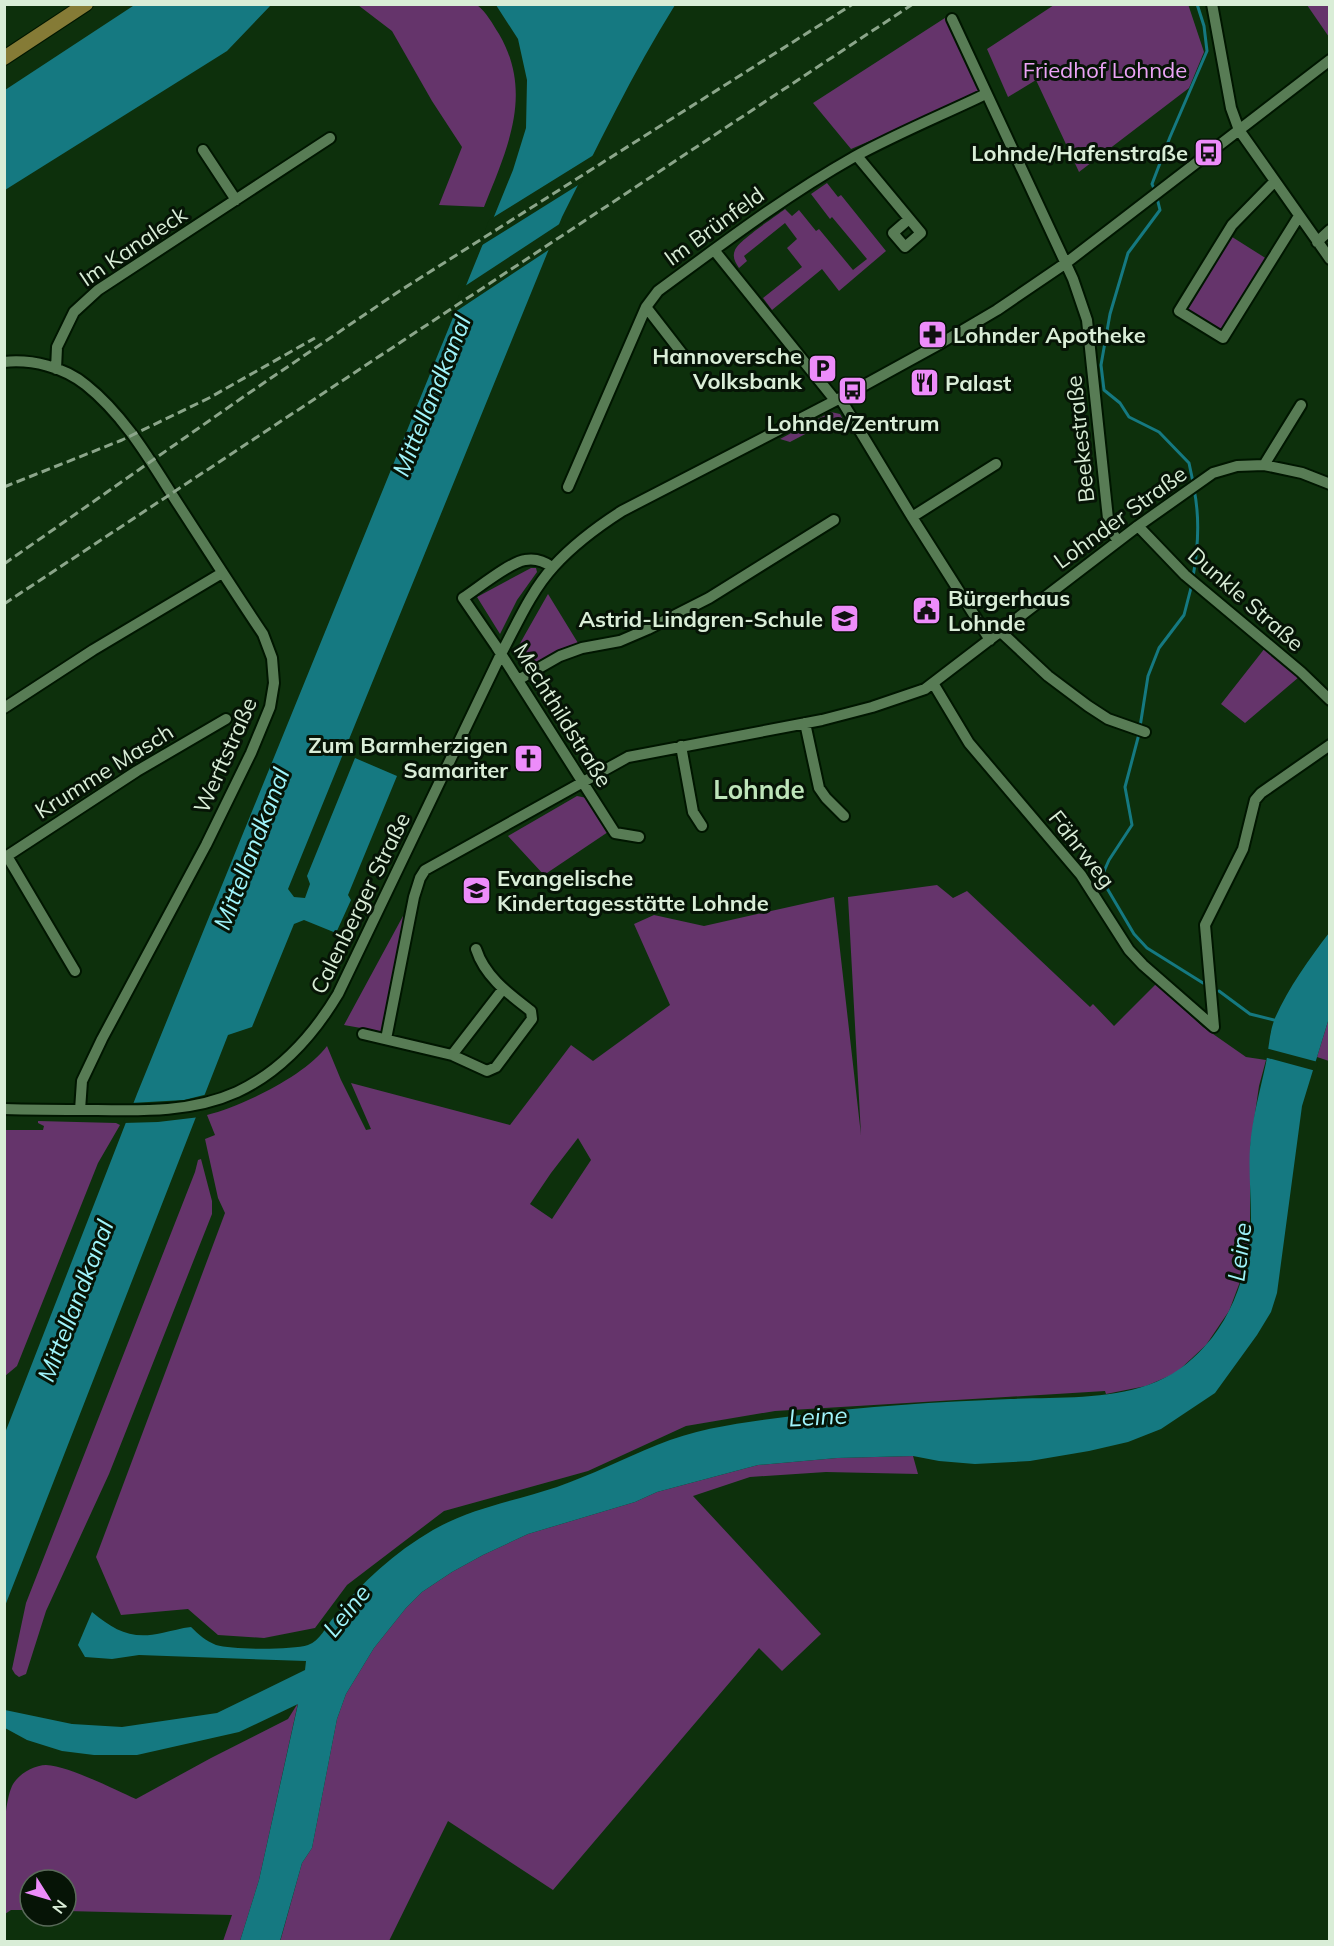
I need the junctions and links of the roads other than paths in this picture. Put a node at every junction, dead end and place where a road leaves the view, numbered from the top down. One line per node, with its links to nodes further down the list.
1 (86, 4): 4 (main road)
2 (1212, 4): 7 (street)
3 (952, 19): 6 (street, Beekestraße)
4 (4, 58)
5 (1329, 60): 7 (street)
6 (986, 94): 10 (street, Im Brünfeld); 19 (street, Beekestraße)
7 (1239, 130): 11 (street); 19 (street, Calenberger Straße)
8 (330, 138): 12 (street, Im Kanaleck)
9 (203, 150): 12 (street)
10 (857, 156): 14 (street); 17 (street, Im Brünfeld)
11 (1274, 182): 13 (street); 13 (street)
12 (236, 200): 23 (street, Im Kanaleck)
13 (1299, 216): 16 (street)
14 (909, 219)
15 (1329, 230): 16 (street)
16 (1317, 242): 18 (street)
17 (714, 250): 20 (street, Im Brünfeld); 24 (street)
18 (1329, 260)
19 (1066, 263): 24 (street, Calenberger Straße); 33 (street, Beekestraße)
20 (646, 308): 21 (street); 29 (street, Im Brünfeld)
21 (684, 356)
22 (4, 362): 23 (street, Werftstraße)
23 (56, 369): 35 (street, Werftstraße)
24 (837, 399): 30 (street); 34 (street, Calenberger Straße)
25 (1301, 405): 27 (street)
26 (996, 464): 30 (street)
27 (1264, 465): 28 (street, Lohnder Straße); 32 (street, Lohnder Straße)
28 (1329, 484)
29 (568, 487)
30 (912, 518): 37 (street)
31 (834, 520): 39 (street)
32 (1138, 526): 33 (street, Lohnder Straße); 41 (street, Dunkle Straße)
33 (1118, 541): 36 (street, Lohnder Straße)
34 (552, 567): 38 (street, Calenberger Straße); 38 (street, Mechthildstraße)
35 (222, 573): 42 (street); 60 (street, Werftstraße)
36 (1001, 632): 37 (street, Lohnder Straße); 45 (street)
37 (990, 640): 40 (street, Lohnder Straße)
38 (501, 654): 39 (street, Mechthildstraße); 60 (street, Calenberger Straße)
39 (518, 680): 48 (street, Mechthildstraße)
40 (933, 683): 44 (street, Lohnder Straße); 46 (street, Fährweg)
41 (1329, 700)
42 (4, 708)
43 (226, 719): 52 (street, Krumme Masch)
44 (805, 723): 47 (street, Lohnder Straße); 49 (street)
45 (1140, 730)
46 (1329, 745)
47 (681, 746): 48 (street, Lohnder Straße); 50 (street)
48 (583, 782): 51 (street, Mechthildstraße); 57 (street, Lohnder Straße)
49 (844, 816)
50 (702, 826)
51 (639, 837)
52 (6, 857): 54 (street)
53 (476, 949): 55 (street)
54 (75, 970)
55 (503, 989): 58 (street); 58 (street)
56 (363, 1034): 57 (street)
57 (386, 1039): 58 (street)
58 (452, 1055)
59 (4, 1109): 60 (street)
60 (80, 1110)

